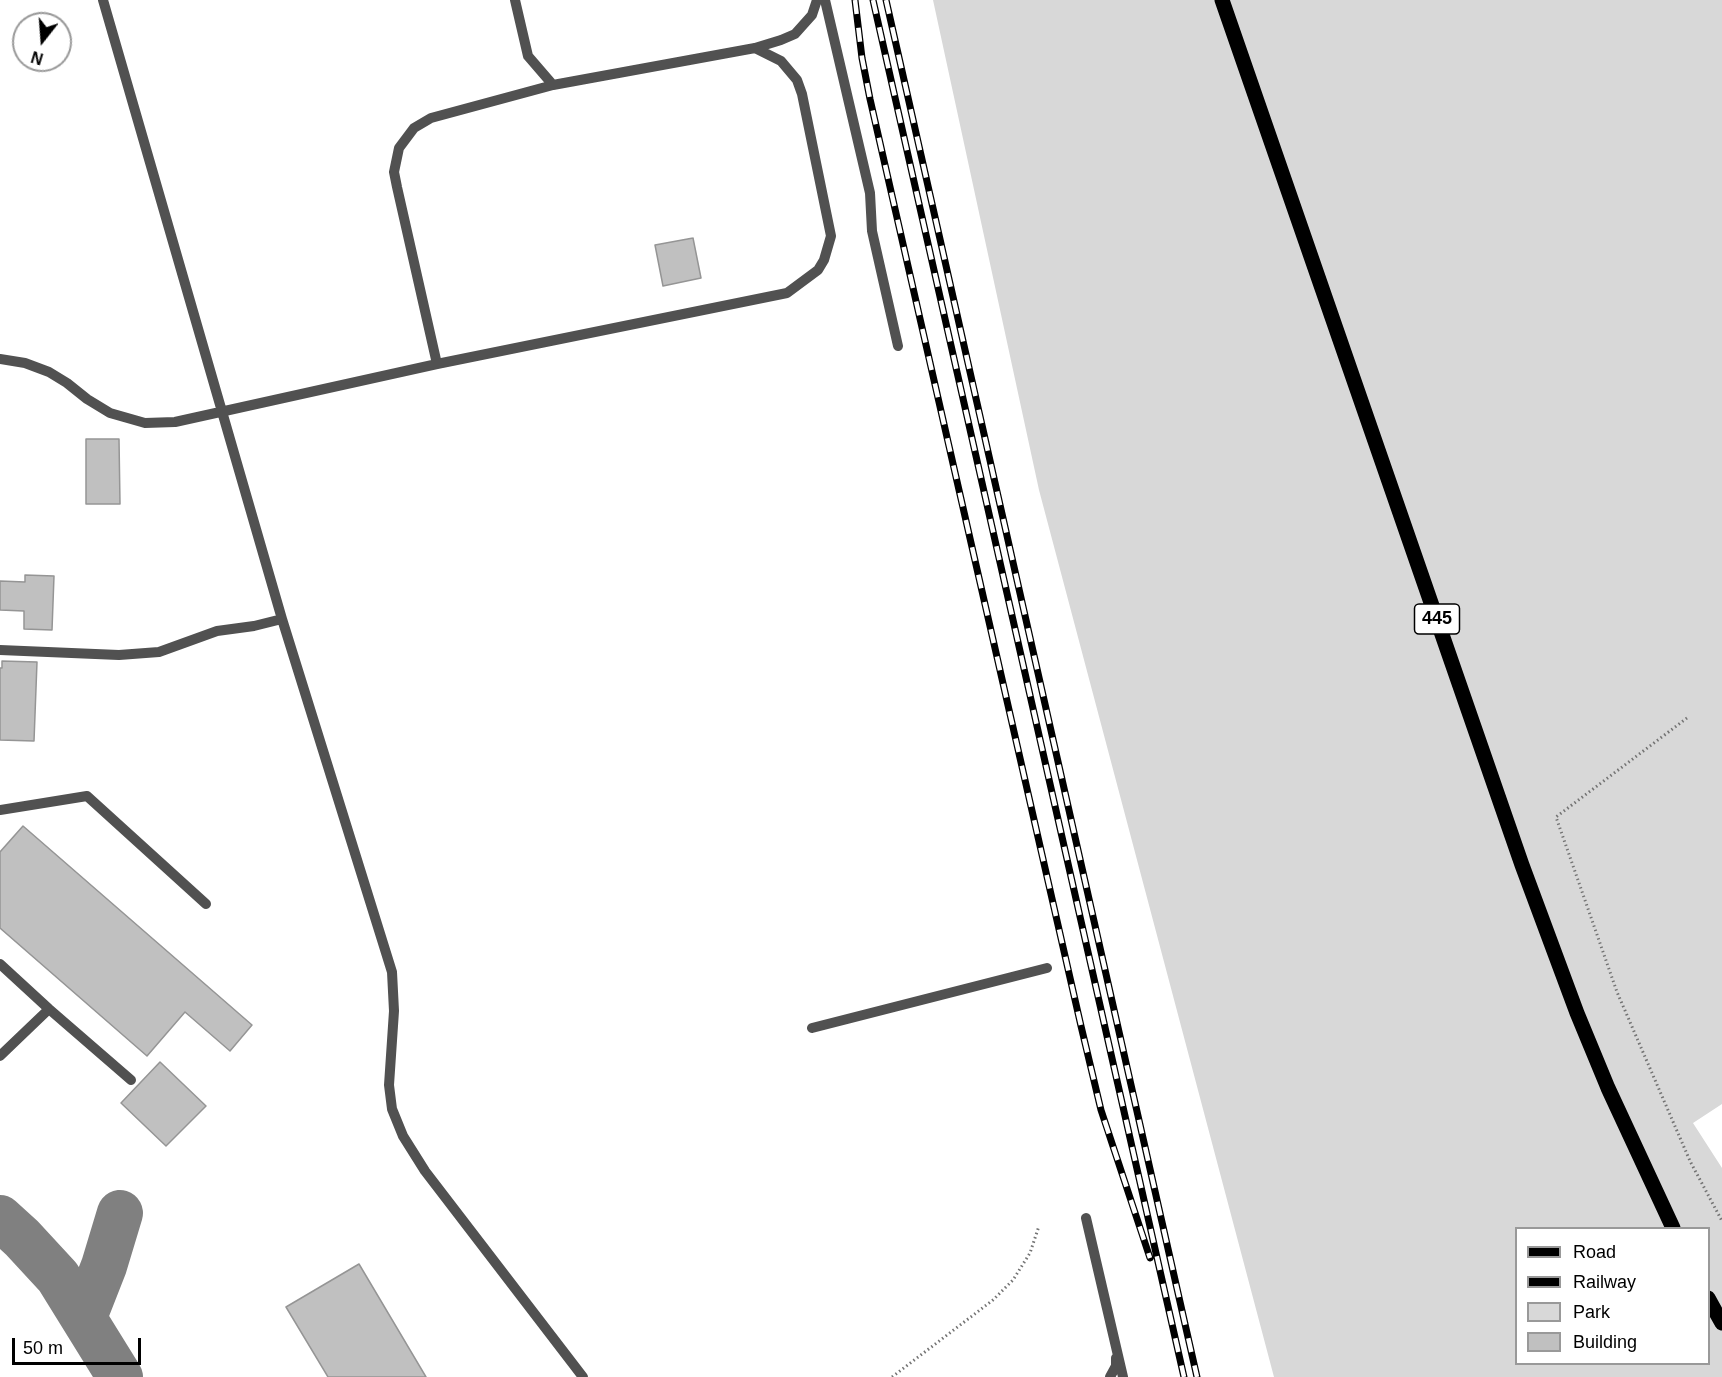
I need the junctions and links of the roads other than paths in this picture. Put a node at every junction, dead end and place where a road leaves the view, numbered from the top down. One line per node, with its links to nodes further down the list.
1 (104, 0): 11 (lane)
2 (515, 0): 7 (lane)
3 (817, 0): 6 (lane)
4 (825, 0): 8 (lane)
5 (1222, 0): 23 (main road, 445)
6 (755, 48): 7 (lane); 10 (lane)
7 (553, 85): 10 (lane)
8 (898, 346)
9 (0, 359): 11 (lane)
10 (437, 364): 11 (lane)
11 (222, 412): 12 (lane)
12 (282, 619): 13 (lane); 27 (lane)
13 (0, 650)
14 (0, 810): 15 (lane)
15 (206, 904)
16 (0, 964): 18 (lane)
17 (1047, 968): 19 (lane)
18 (49, 1010): 20 (lane); 21 (lane)
19 (812, 1028)
20 (0, 1056)
21 (131, 1080)
22 (1086, 1218): 26 (lane)
23 (1673, 1227)
24 (1710, 1302): 25 (main road)
25 (1722, 1323)
26 (1116, 1348): 28 (lane); 29 (lane)
27 (583, 1377)
28 (1110, 1377)
29 (1123, 1377)

